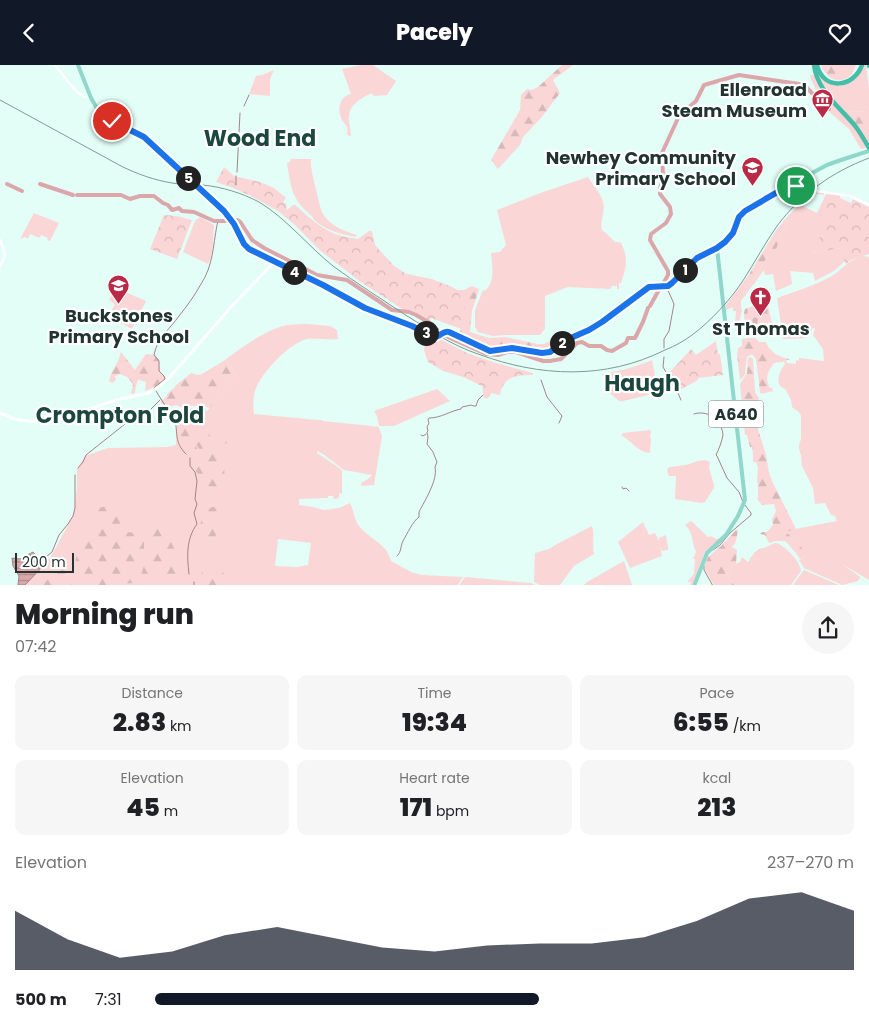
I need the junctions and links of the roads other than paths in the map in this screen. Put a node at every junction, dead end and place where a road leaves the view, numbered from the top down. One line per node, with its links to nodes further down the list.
1 (55, 65): 5 (street)
2 (78, 65): 5 (main road)
3 (816, 65): 4 (highway); 6 (highway)
4 (862, 65)
5 (90, 96): 11 (main road)
6 (869, 150): 7 (main road)
7 (793, 183): 8 (street); 10 (main road)
8 (869, 205)
9 (0, 240): 12 (street)
10 (717, 248): 11 (main road); 14 (main road, A640)
11 (274, 262): 13 (main road)
12 (0, 266)
13 (0, 413)
14 (694, 585)

